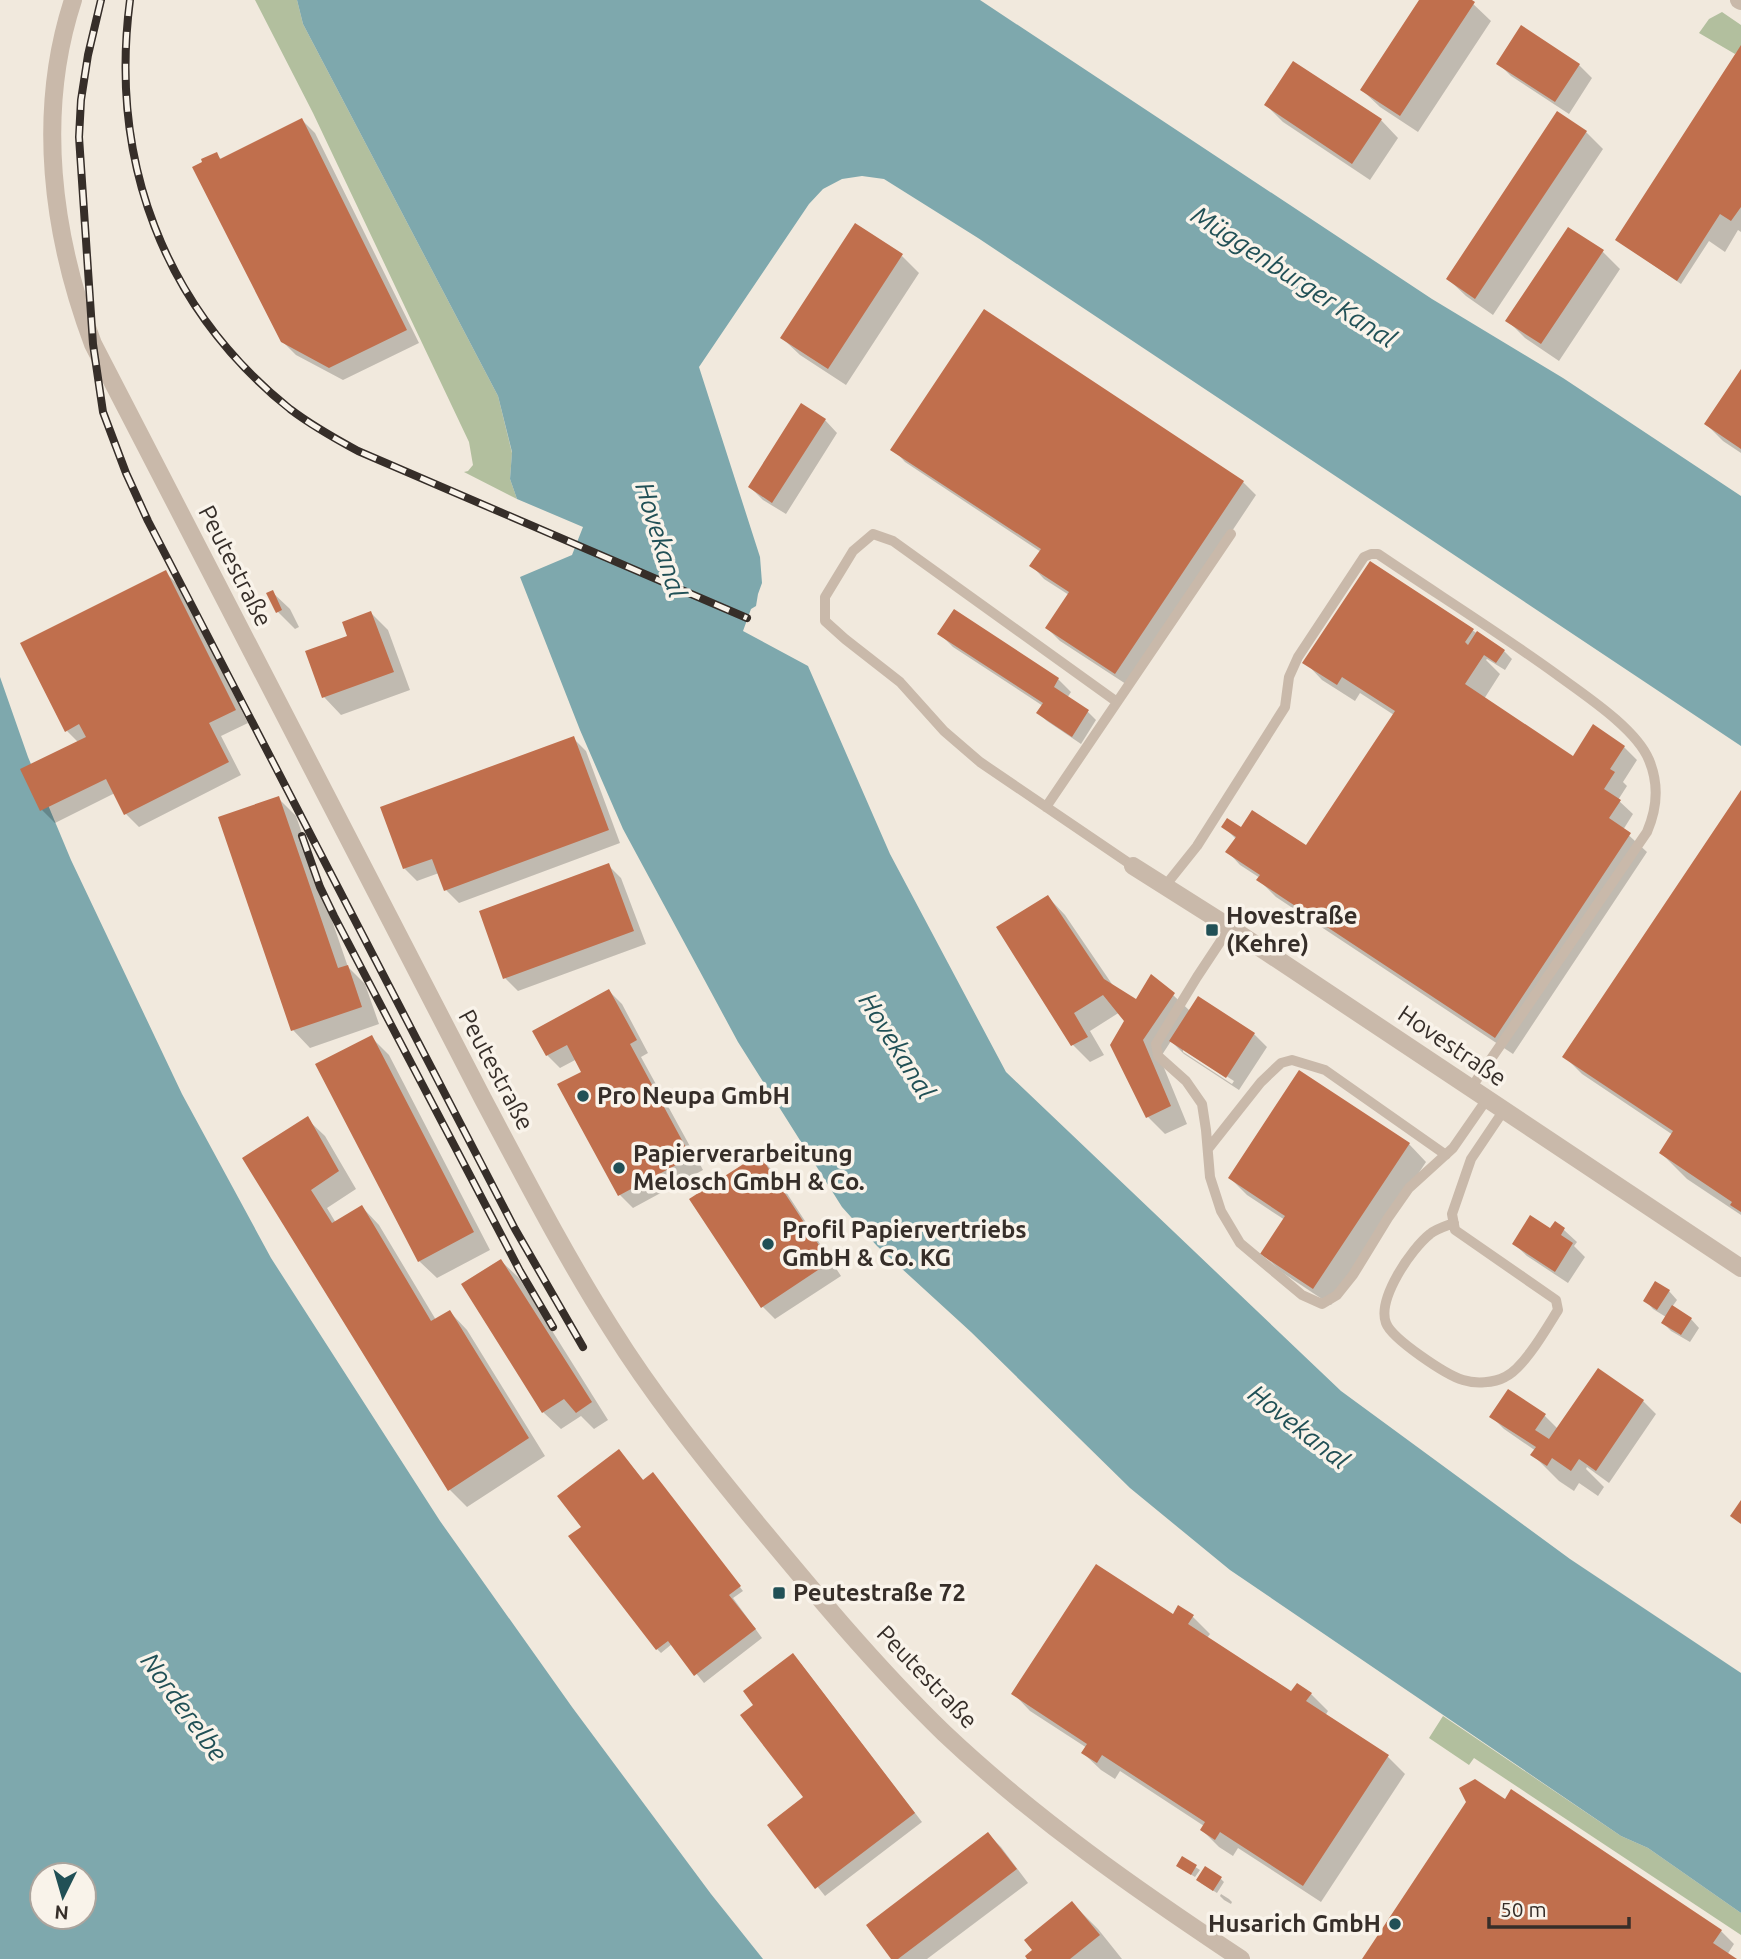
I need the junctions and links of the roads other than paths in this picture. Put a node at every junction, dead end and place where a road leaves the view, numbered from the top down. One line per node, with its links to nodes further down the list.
1 (73, 0): 15 (street, Peutestraße)
2 (1231, 534): 3 (lane)
3 (1117, 702): 4 (lane); 4 (lane)
4 (1046, 807): 5 (lane)
5 (1133, 866): 6 (street, Hovestraße)
6 (1165, 886): 7 (street, Hovestraße); 8 (lane)
7 (1230, 927): 8 (street, Hovestraße); 11 (lane)
8 (1471, 1088): 9 (street, Hovestraße)
9 (1487, 1099): 10 (street, Hovestraße); 12 (lane)
10 (1504, 1110): 13 (lane); 14 (street, Hovestraße)
11 (1208, 1149): 12 (lane); 12 (lane)
12 (1446, 1155)
13 (1454, 1223): 13 (lane)
14 (1741, 1268)
15 (1241, 1959)

